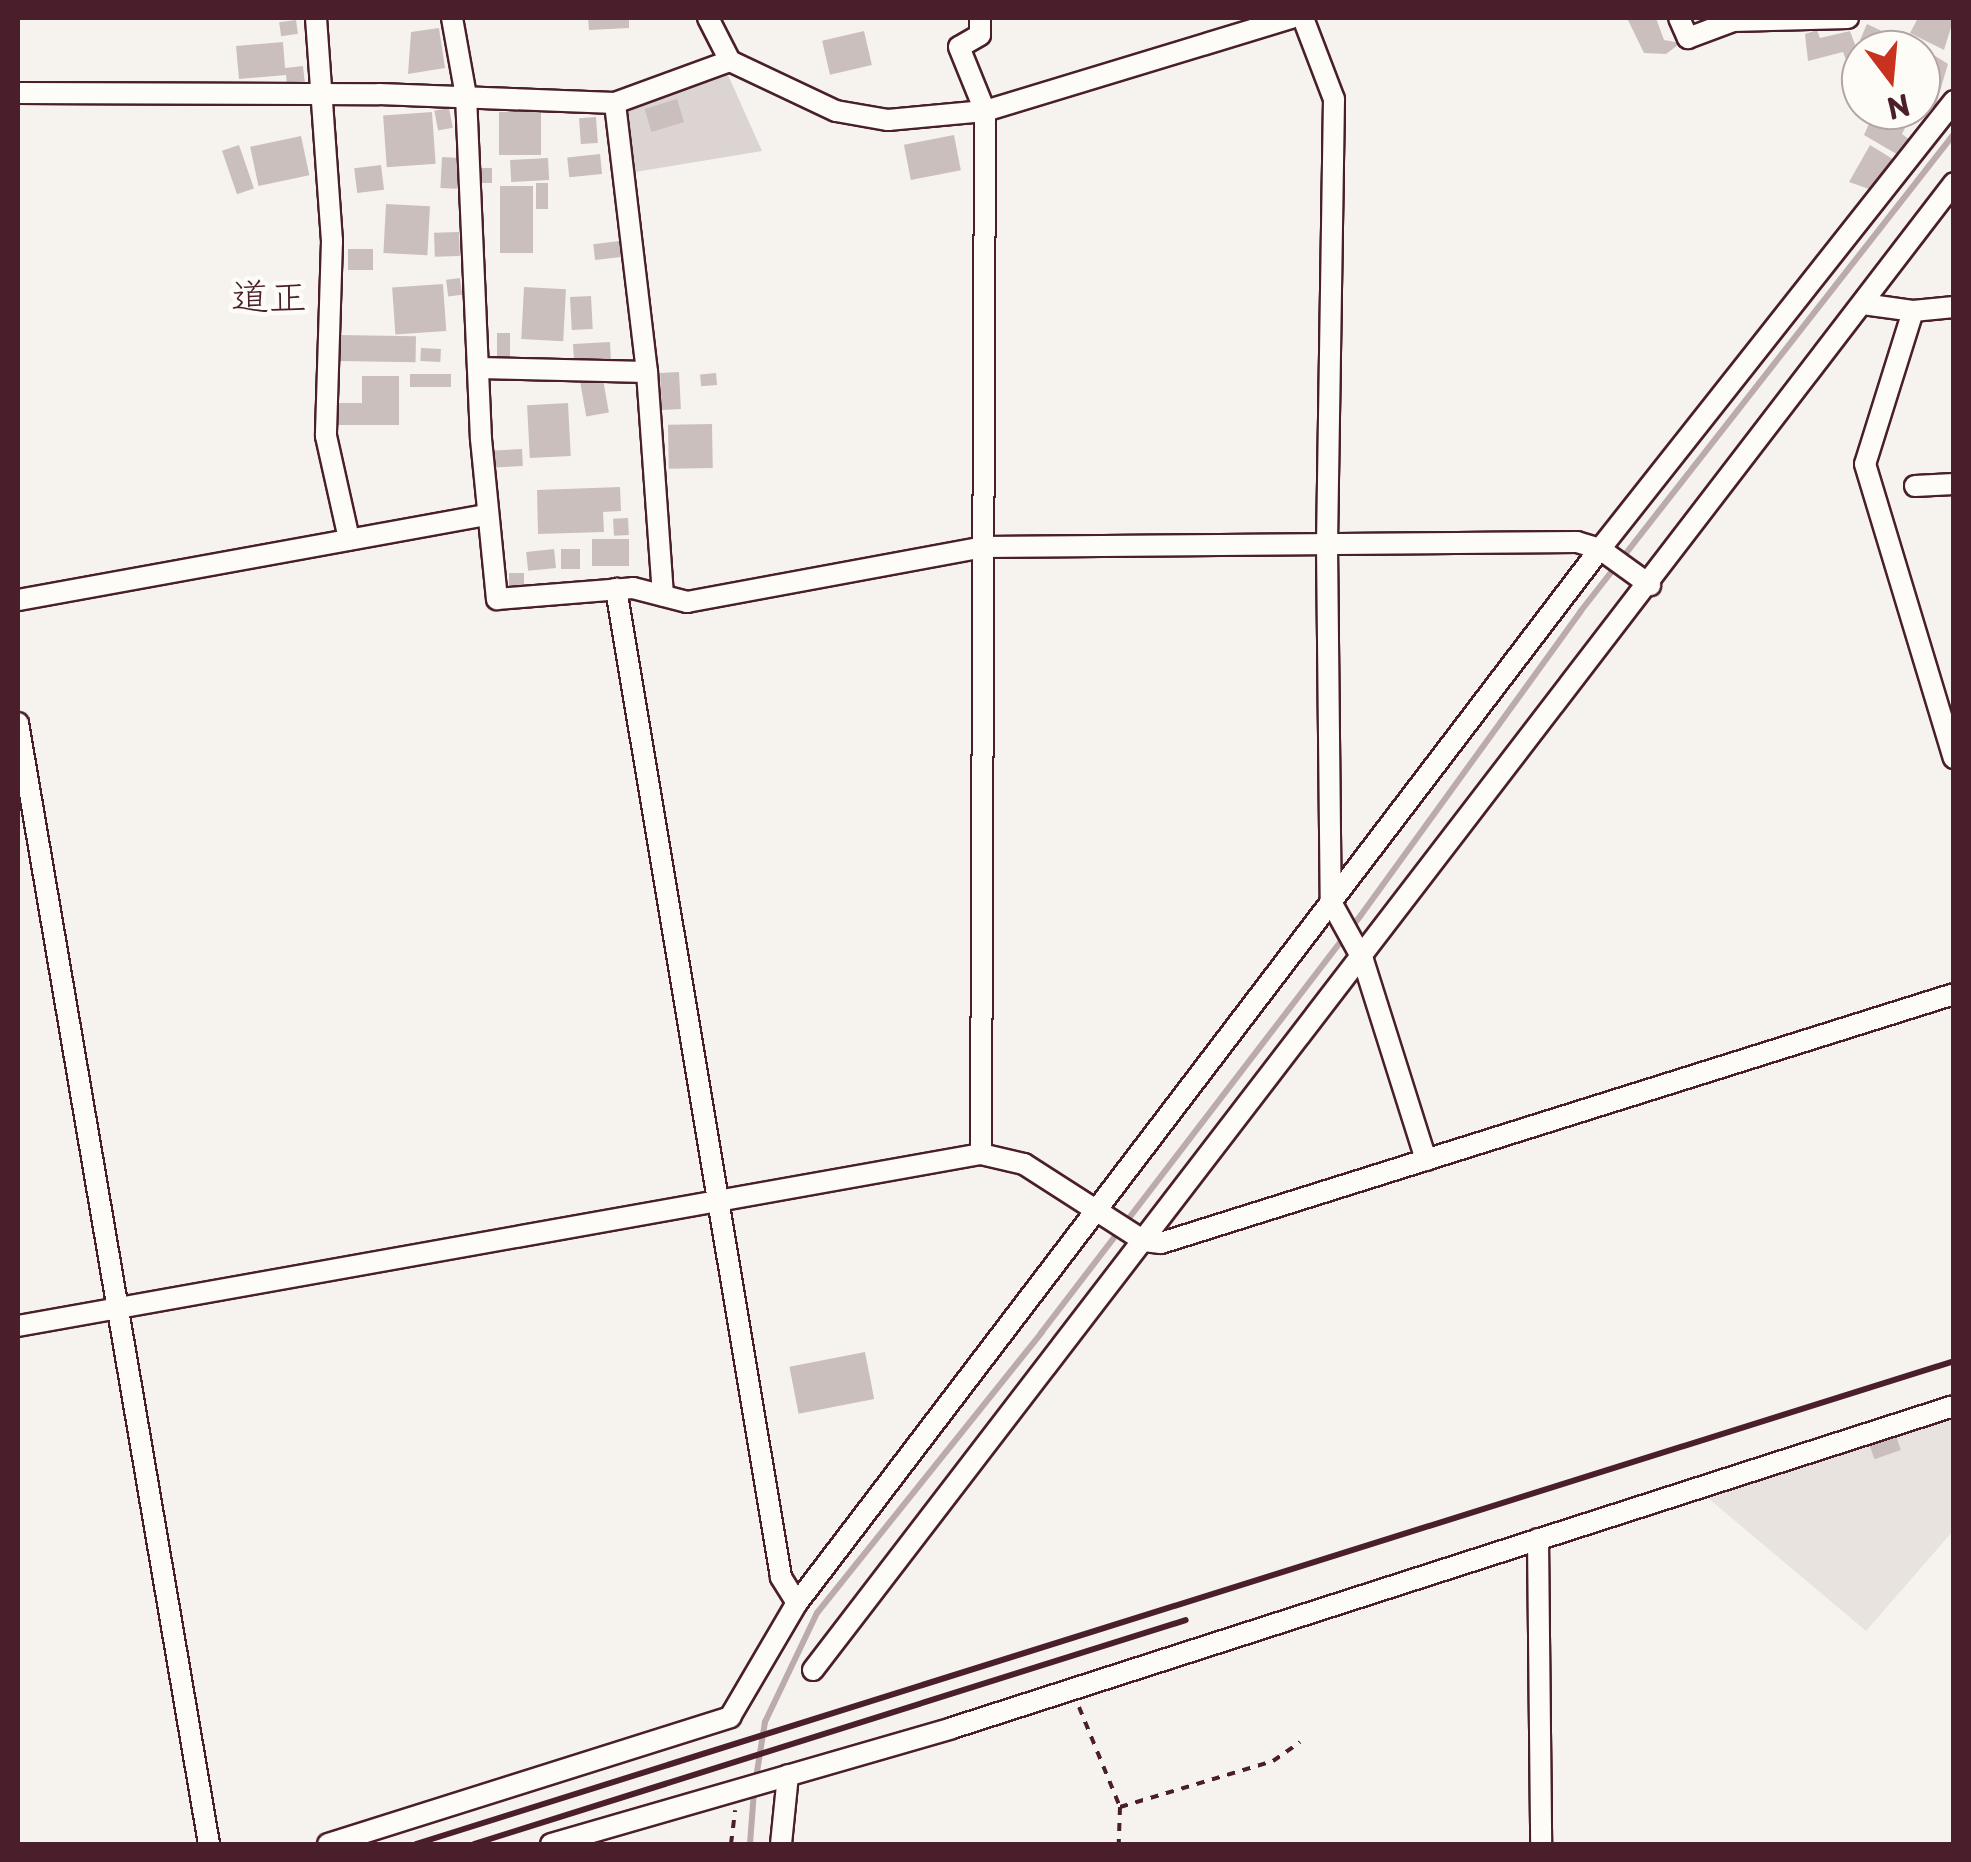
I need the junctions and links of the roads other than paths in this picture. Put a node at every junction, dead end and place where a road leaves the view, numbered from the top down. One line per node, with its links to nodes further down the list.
1 (316, 18): 12 (street)
2 (452, 18): 11 (street)
3 (708, 18): 9 (street)
4 (980, 18): 15 (street)
5 (1291, 18): 15 (street)
6 (1303, 18): 26 (street)
7 (1680, 18): 8 (street)
8 (1848, 18)
9 (730, 61): 14 (street); 15 (street)
10 (18, 94): 12 (street)
11 (466, 96): 12 (street); 14 (street); 20 (street)
12 (326, 97): 25 (street)
13 (1954, 100): 28 (street)
14 (615, 103): 21 (street)
15 (984, 111): 27 (street)
16 (1954, 182): 17 (street)
17 (1863, 304): 19 (street); 29 (street)
18 (1954, 307): 19 (street)
19 (1913, 311): 34 (street)
20 (478, 368): 21 (street); 24 (street)
21 (646, 372): 31 (street)
22 (1954, 484): 23 (street)
23 (1915, 486)
24 (486, 514): 25 (street); 30 (street)
25 (348, 539): 32 (street)
26 (1326, 545): 27 (street); 28 (street); 35 (street)
27 (984, 547): 31 (street); 38 (street)
28 (1600, 549): 29 (street); 35 (street)
29 (1650, 585): 36 (street)
30 (616, 590): 31 (street); 40 (street)
31 (663, 596)
32 (18, 600)
33 (18, 723): 43 (street)
34 (1954, 758)
35 (1331, 902): 36 (street); 41 (street)
36 (1363, 960): 39 (street); 42 (street)
37 (1954, 994): 39 (street)
38 (981, 1154): 40 (street); 41 (street)
39 (1426, 1160): 42 (street)
40 (718, 1201): 43 (street); 47 (street)
41 (1100, 1206): 42 (street); 47 (street)
42 (1144, 1241): 48 (street)
43 (114, 1308): 44 (street); 50 (street)
44 (18, 1326)
45 (1954, 1406): 46 (street)
46 (1538, 1538): 49 (street); 54 (street)
47 (798, 1603): 51 (street)
48 (813, 1670)
49 (788, 1775): 52 (street); 53 (street)
50 (208, 1844)
51 (328, 1844)
52 (551, 1844)
53 (781, 1844)
54 (1541, 1844)

